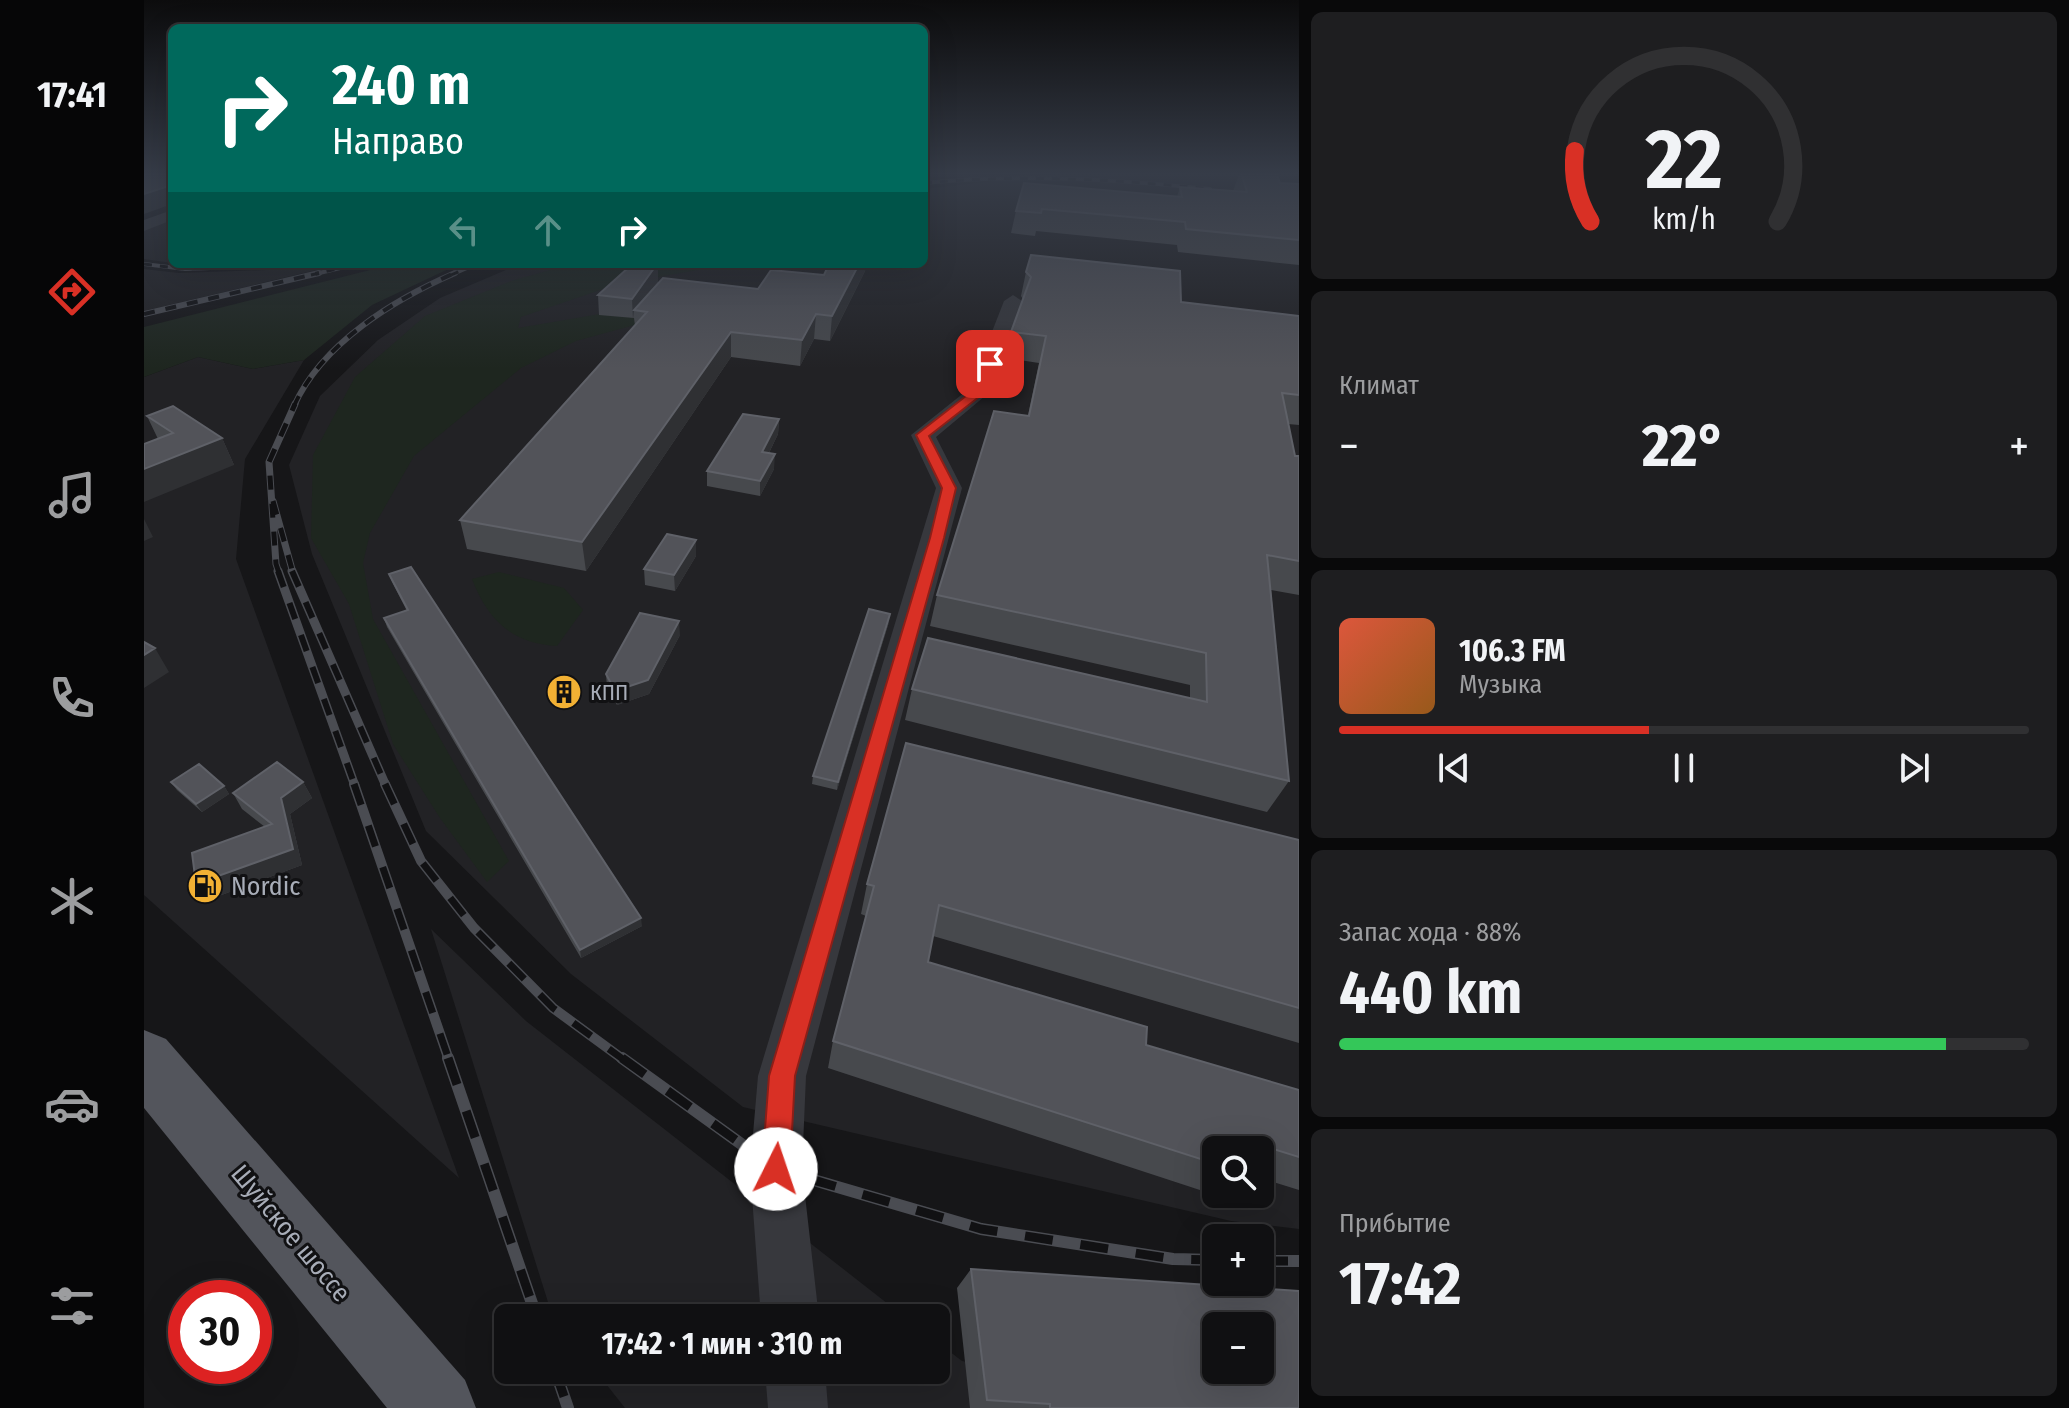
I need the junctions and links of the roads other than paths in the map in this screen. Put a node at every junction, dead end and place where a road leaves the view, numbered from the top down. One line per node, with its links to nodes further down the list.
1 (1013, 301): 3 (street)
2 (144, 1060): 5 (main road, Шуйское шоссе)
3 (789, 1304)
4 (796, 1384): 6 (street)
5 (437, 1408)
6 (798, 1408)

